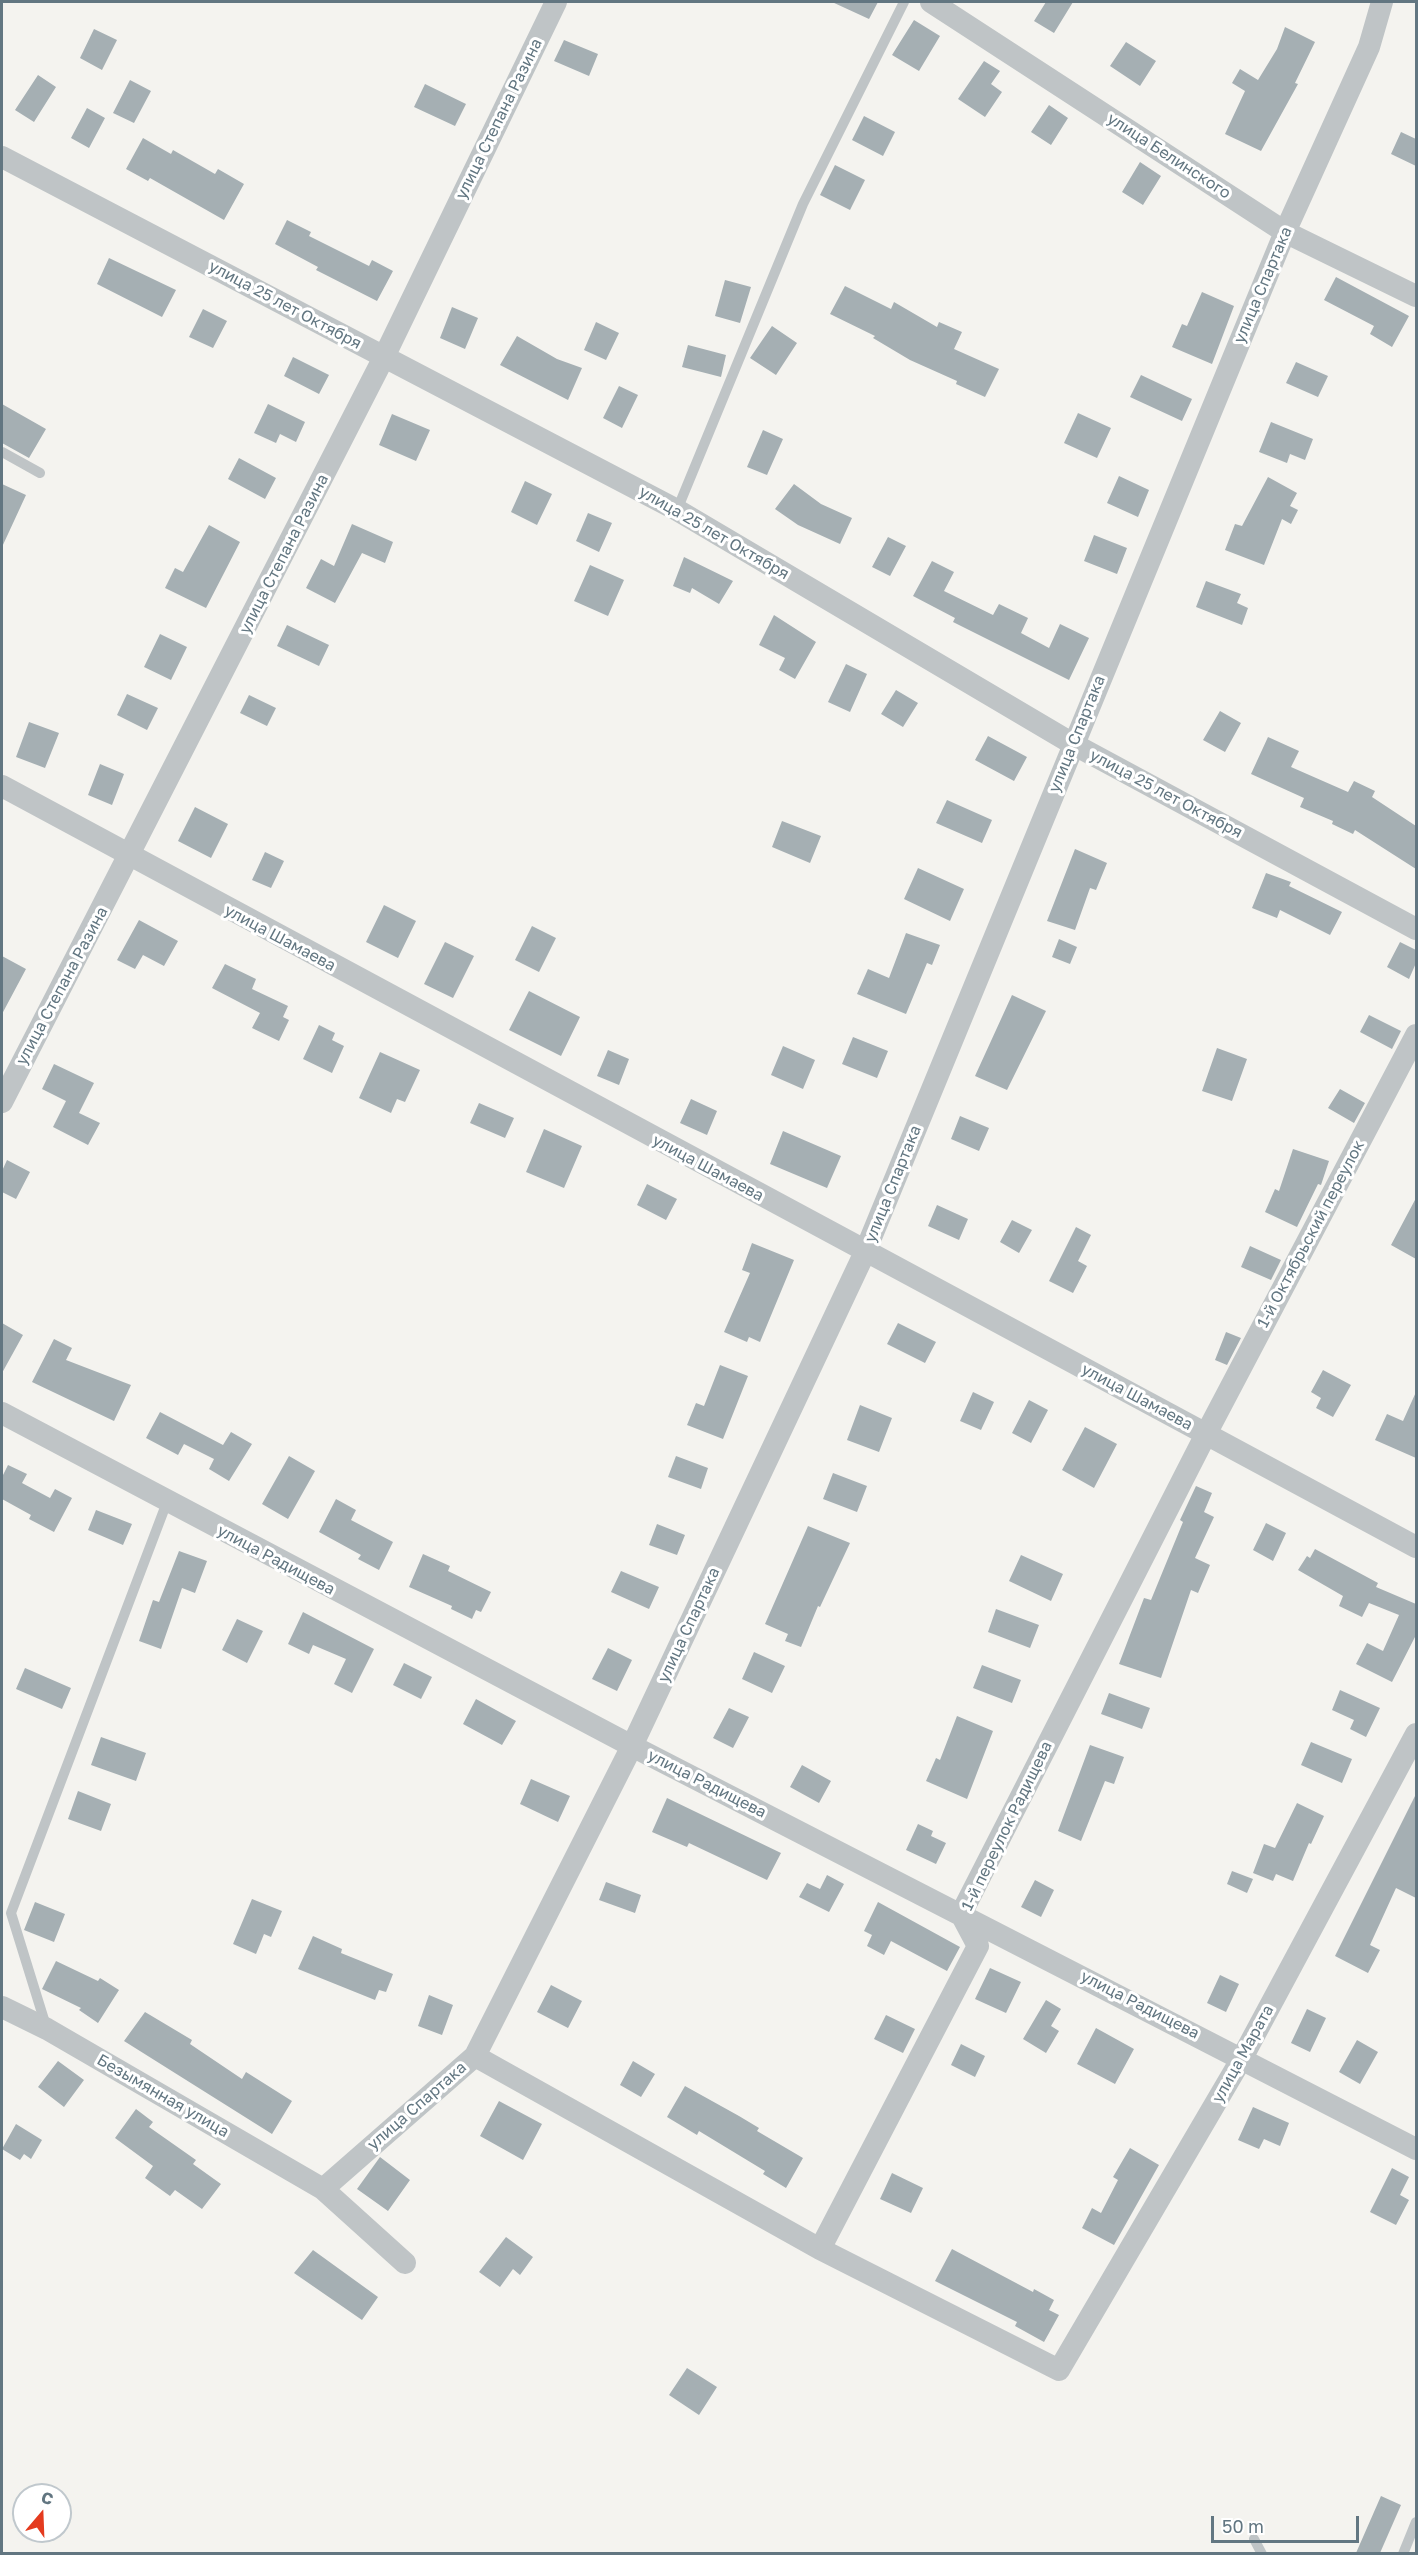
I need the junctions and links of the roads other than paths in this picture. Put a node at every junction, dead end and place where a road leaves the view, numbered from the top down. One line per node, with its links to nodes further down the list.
1 (556, 2): 8 (street, улица Степана Разина)
2 (904, 2): 11 (lane)
3 (931, 2): 6 (street, улица Белинского)
4 (1382, 2): 6 (street, улица Спартака)
5 (2, 157): 8 (street, улица 25 лет Октября)
6 (1286, 232): 7 (street, улица Белинского); 12 (street, улица Спартака)
7 (1416, 296)
8 (384, 357): 11 (street, улица 25 лет Октября); 14 (street, улица Степана Разина)
9 (2, 453): 10 (lane)
10 (40, 472)
11 (677, 510): 12 (street, улица 25 лет Октября)
12 (1073, 744): 15 (street, улица 25 лет Октября); 18 (street, улица Спартака)
13 (2, 786): 14 (street, улица Шамаева)
14 (129, 856): 17 (street, улица Степана Разина); 18 (street, улица Шамаева)
15 (1416, 928)
16 (1416, 1035): 20 (street, 1-й Октябрьский переулок)
17 (2, 1102)
18 (865, 1252): 20 (street, улица Шамаева); 24 (street, улица Спартака)
19 (2, 1413): 21 (street, улица Радищева)
20 (1206, 1434): 22 (street, улица Шамаева); 25 (street, 1-й переулок Радищева)
21 (167, 1502): 24 (street, улица Радищева); 27 (lane)
22 (1416, 1547)
23 (1416, 1734): 29 (street, улица Марата)
24 (632, 1746): 25 (street, улица Радищева); 28 (street, улица Спартака)
25 (961, 1914): 29 (street, улица Радищева); 32 (street, 1-й переулок Радищева)
26 (2, 2007): 27 (street, Безымянная улица)
27 (47, 2029): 31 (street, Безымянная улица)
28 (475, 2056): 31 (street, улица Спартака); 32 (street)
29 (1242, 2058): 30 (street, улица Радищева); 32 (street, улица Марата)
30 (1416, 2149)
31 (323, 2189): 33 (street)
32 (820, 2249)
33 (405, 2263)
34 (1416, 2522): 37 (lane)
35 (1254, 2539): 36 (lane)
36 (1262, 2553)
37 (1402, 2553)

